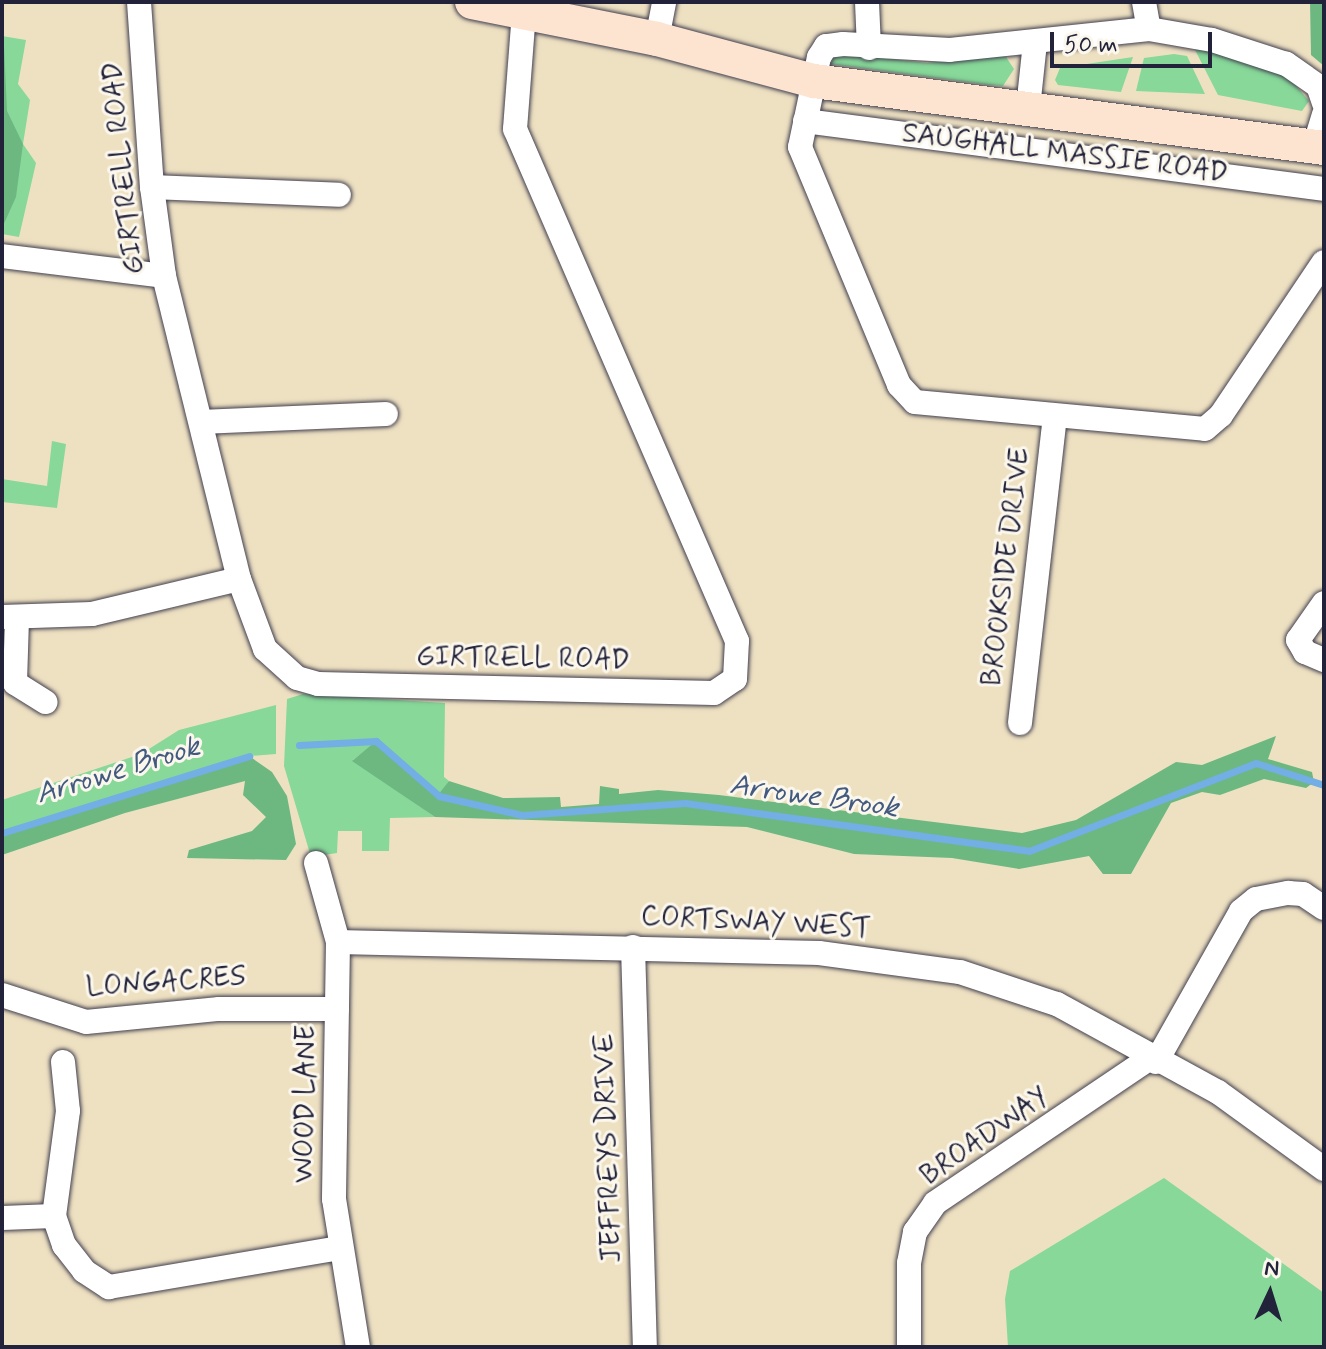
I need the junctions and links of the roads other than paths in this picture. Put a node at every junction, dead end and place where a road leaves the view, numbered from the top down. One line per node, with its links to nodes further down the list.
1 (139, 2): 17 (street, GIRTRELL ROAD)
2 (472, 2): 6 (main road, SAUGHALL MASSIE ROAD)
3 (664, 2): 8 (street)
4 (867, 2): 10 (street)
5 (1144, 2): 7 (street)
6 (524, 11): 8 (main road, SAUGHALL MASSIE ROAD); 26 (street, GIRTRELL ROAD)
7 (1149, 29): 9 (street); 12 (street)
8 (657, 39): 11 (main road, SAUGHALL MASSIE ROAD)
9 (1035, 43): 10 (street); 13 (street)
10 (869, 48): 11 (street)
11 (814, 81): 13 (main road, SAUGHALL MASSIE ROAD); 15 (street)
12 (1324, 103)
13 (1028, 108): 16 (main road, SAUGHALL MASSIE ROAD)
14 (1324, 114): 16 (street, SAUGHALL MASSIE ROAD)
15 (805, 121): 18 (street, SAUGHALL MASSIE ROAD); 24 (street)
16 (1319, 148)
17 (152, 187): 19 (street); 22 (street, GIRTRELL ROAD)
18 (1324, 189)
19 (339, 195)
20 (2, 256): 22 (street)
21 (1324, 262): 24 (street)
22 (164, 276): 25 (street, GIRTRELL ROAD)
23 (386, 414): 25 (street)
24 (1055, 417): 32 (street, BROOKSIDE DRIVE)
25 (201, 422): 26 (street, GIRTRELL ROAD)
26 (239, 579): 28 (street)
27 (1324, 603): 29 (street)
28 (9, 618): 30 (street)
29 (1324, 660)
30 (8, 688): 31 (street)
31 (46, 702)
32 (1020, 723)
33 (316, 863): 35 (street, WOOD LANE)
34 (1324, 908): 39 (street)
35 (338, 942): 36 (street, CORTSWAY WEST); 38 (street, WOOD LANE)
36 (633, 947): 39 (street, CORTSWAY WEST); 46 (street, JEFFREYS DRIVE)
37 (2, 995): 38 (street, LONGACRES)
38 (337, 1009): 44 (street, WOOD LANE)
39 (1153, 1060): 41 (street, CORTSWAY WEST); 47 (street, BROADWAY)
40 (63, 1062): 42 (street)
41 (1324, 1169)
42 (54, 1216): 43 (street); 44 (street)
43 (2, 1218)
44 (339, 1248): 45 (street, WOOD LANE)
45 (358, 1347)
46 (645, 1347)
47 (909, 1347)

